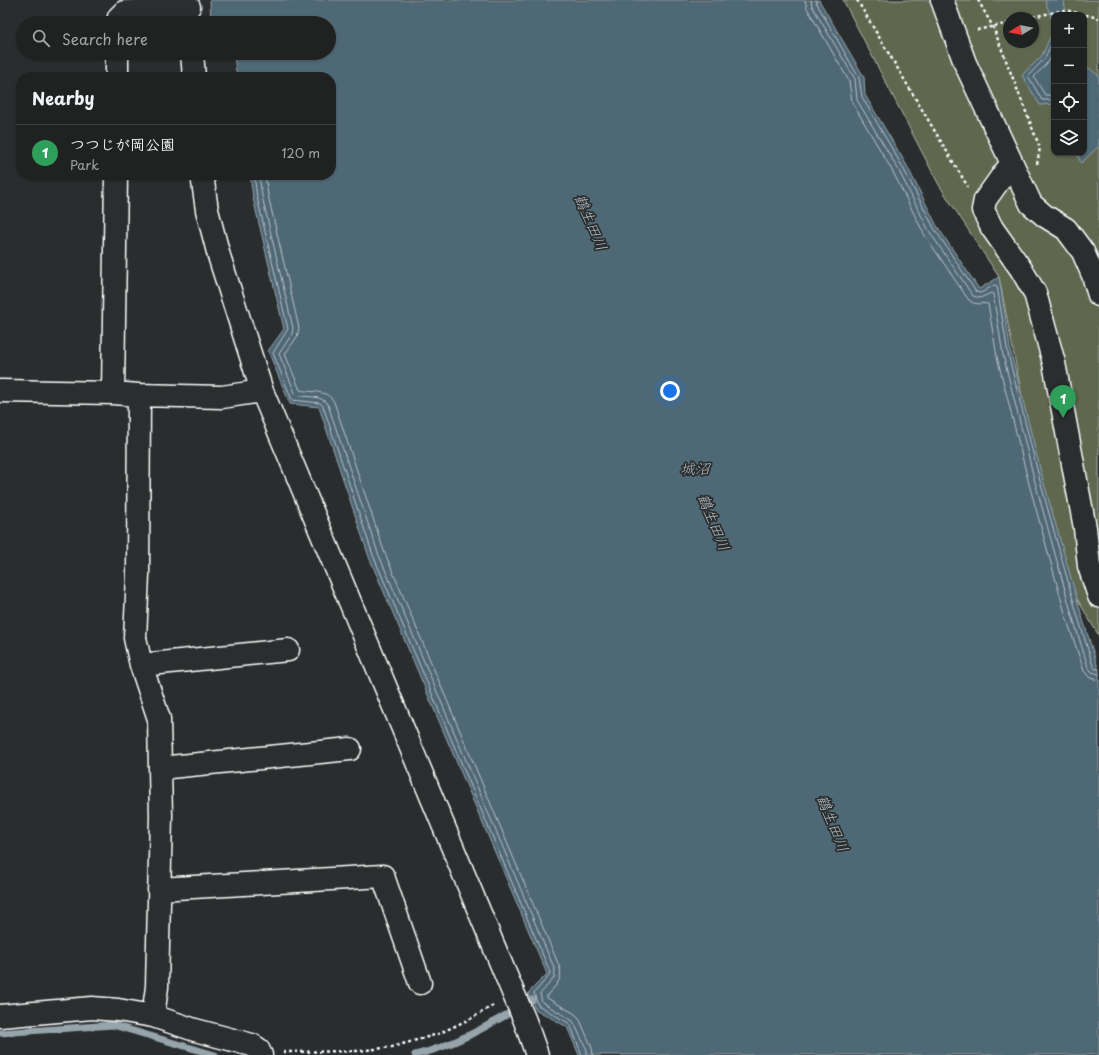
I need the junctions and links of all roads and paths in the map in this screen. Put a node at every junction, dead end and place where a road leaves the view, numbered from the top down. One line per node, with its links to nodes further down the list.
1 (857, 0): 19 (path)
2 (942, 0): 10 (street)
3 (978, 0): 9 (path)
4 (189, 10): 6 (street)
5 (1039, 15): 7 (path)
6 (120, 16)
7 (1099, 18)
8 (1003, 24): 9 (path)
9 (993, 27): 10 (path); 16 (path)
10 (955, 34): 15 (street)
11 (117, 60): 13 (street)
12 (193, 60): 14 (street)
13 (117, 72)
14 (194, 72)
15 (1012, 164): 19 (street); 20 (street)
16 (1037, 169)
17 (116, 180): 23 (street)
18 (203, 180): 22 (street)
19 (985, 200): 25 (street)
20 (1099, 295)
21 (0, 391): 23 (street)
22 (262, 391): 24 (street); 32 (street)
23 (113, 393): 24 (street)
24 (139, 395): 27 (street)
25 (1099, 596)
26 (288, 650): 27 (street)
27 (141, 666): 29 (street)
28 (350, 748): 29 (street)
29 (160, 768): 30 (street)
30 (159, 889): 31 (street); 34 (street)
31 (420, 983)
32 (514, 998): 35 (path); 36 (street)
33 (0, 1016): 34 (street)
34 (154, 1016): 35 (street)
35 (269, 1054)
36 (537, 1055)

